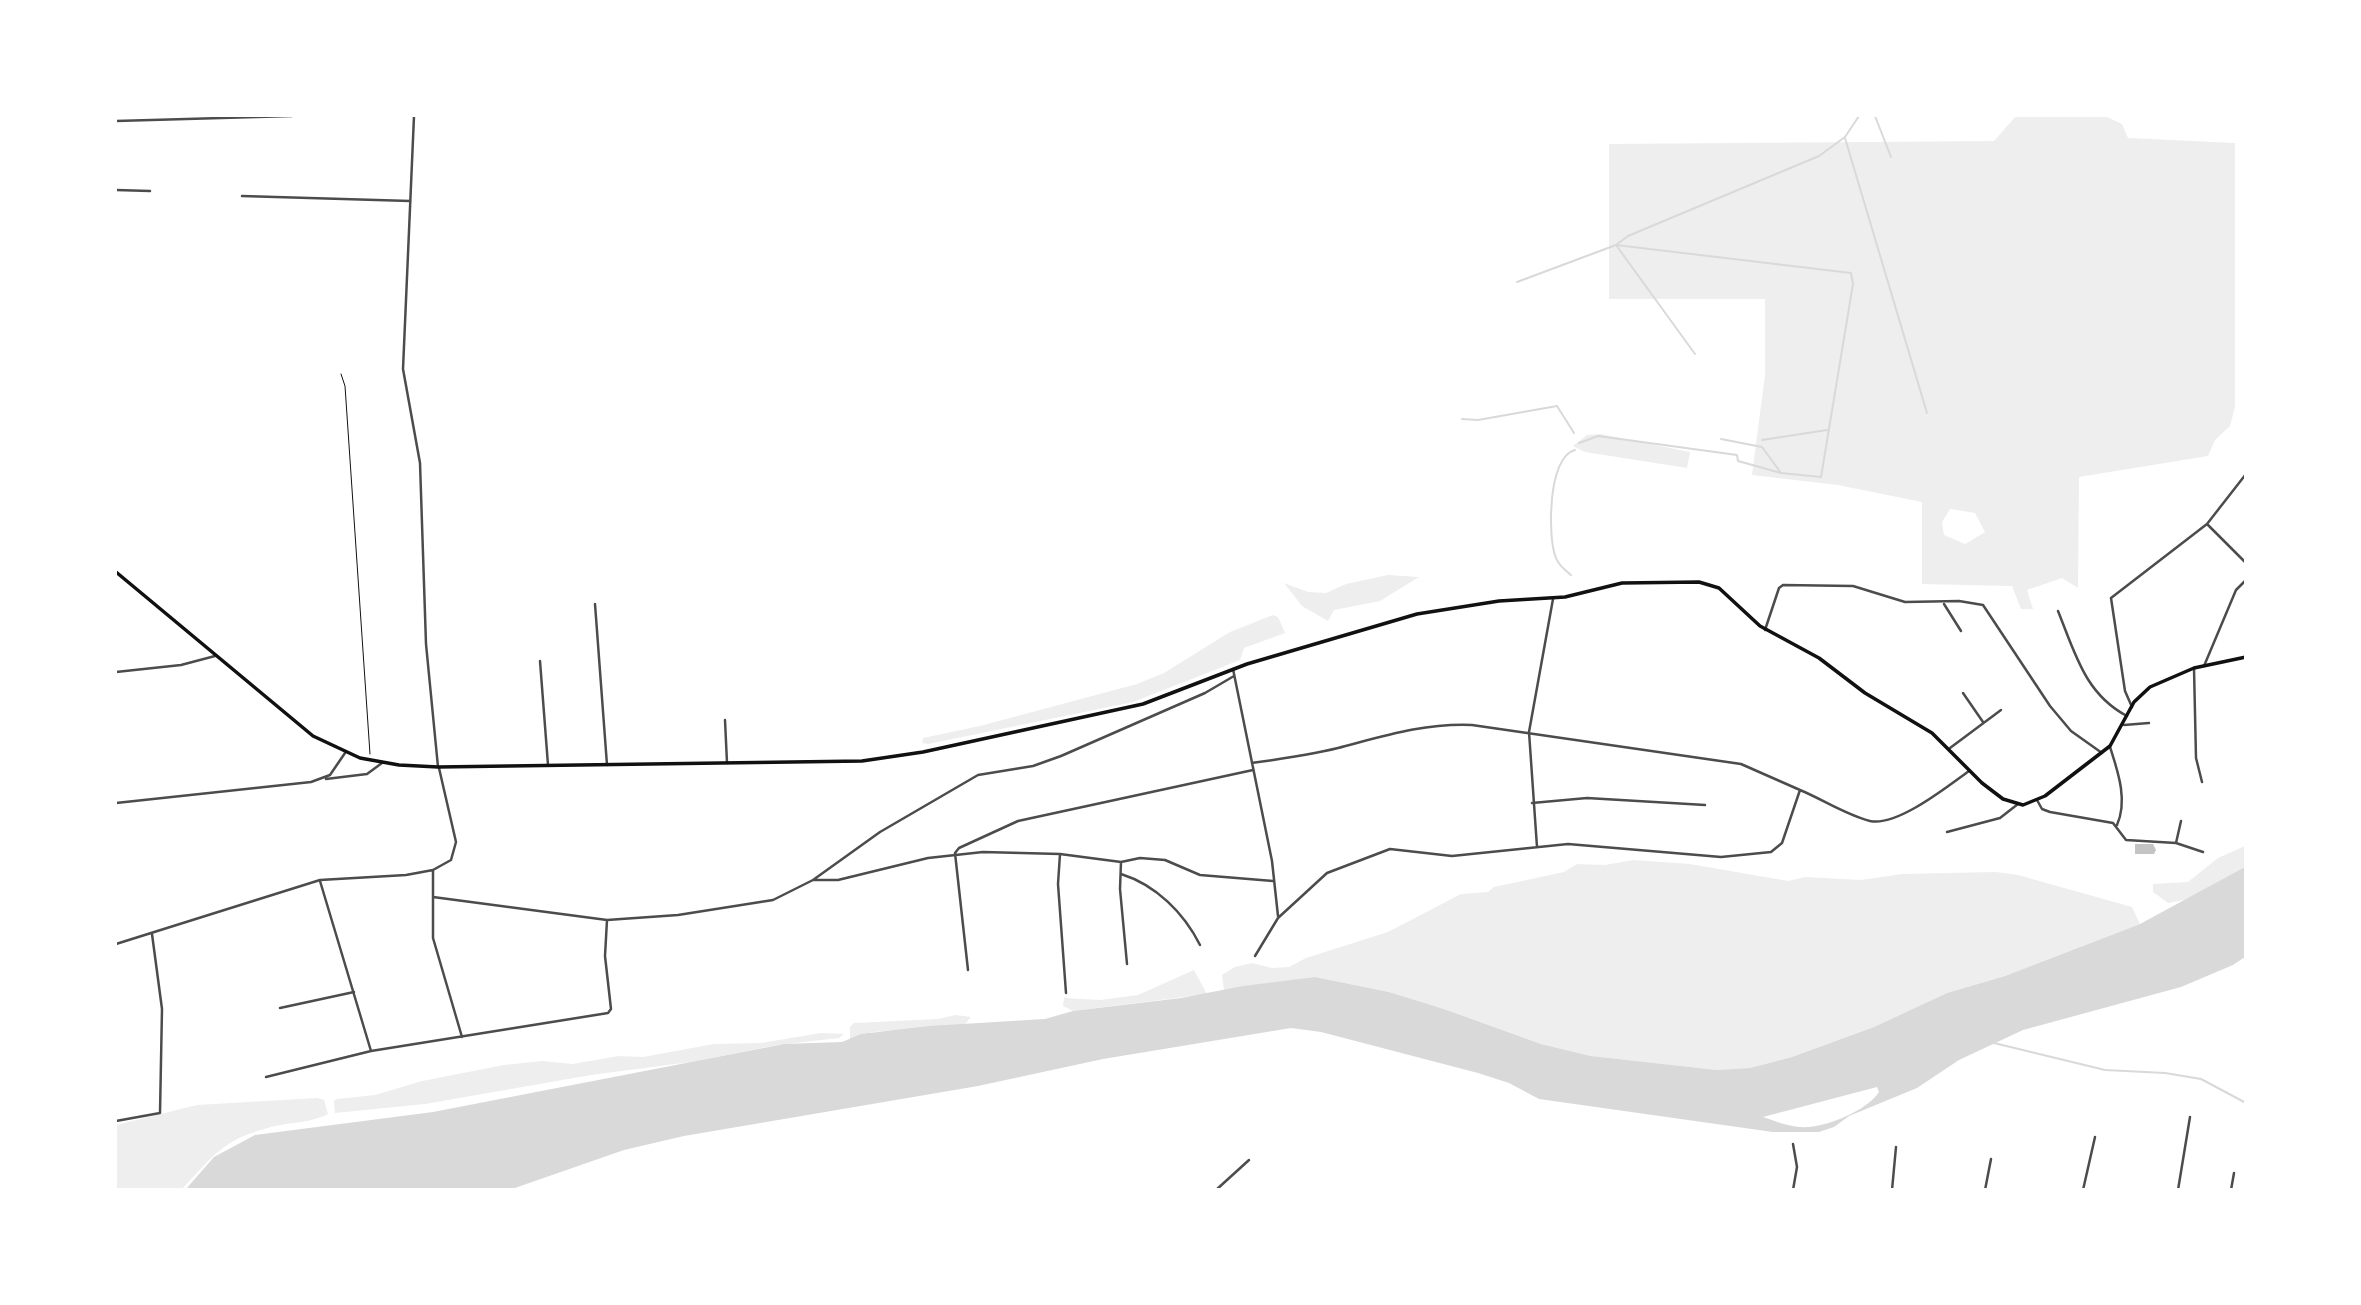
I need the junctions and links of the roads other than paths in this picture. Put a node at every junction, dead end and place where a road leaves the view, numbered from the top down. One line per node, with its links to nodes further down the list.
1 (292, 116): 3 (street)
2 (414, 116): 7 (street)
3 (116, 121)
4 (116, 190): 5 (street)
5 (150, 191)
6 (242, 196): 7 (street)
7 (410, 201): 45 (street)
8 (2245, 474): 9 (street)
9 (2207, 524): 10 (street); 28 (street)
10 (2245, 563)
11 (116, 572): 19 (main road)
12 (2245, 580): 22 (street)
13 (1553, 599): 17 (main road); 24 (main road); 35 (street)
14 (1943, 603): 17 (street); 18 (street); 39 (street)
15 (595, 604): 44 (street)
16 (2058, 611): 30 (street)
17 (1765, 629): 37 (main road)
18 (1961, 631)
19 (215, 656): 25 (street); 38 (main road)
20 (2245, 657): 22 (main road)
21 (540, 661): 43 (street)
22 (2204, 666): 23 (main road)
23 (2194, 668): 28 (main road); 49 (street)
24 (1233, 669): 26 (street); 41 (main road)
25 (116, 672)
26 (1234, 676): 42 (street); 68 (street)
27 (1963, 693): 32 (street)
28 (2132, 707): 30 (main road)
29 (2001, 710): 32 (street)
30 (2127, 716): 34 (main road)
31 (725, 720): 41 (street)
32 (1983, 722): 37 (street)
33 (2149, 723): 34 (street)
34 (2124, 725): 36 (main road)
35 (1529, 732): 42 (street); 50 (street); 53 (street)
36 (2110, 746): 39 (main road); 57 (street)
37 (1950, 748): 47 (main road)
38 (345, 753): 40 (main road); 48 (street)
39 (2102, 753): 51 (main road)
40 (382, 763): 45 (main road); 48 (street)
41 (727, 763): 44 (main road)
42 (1252, 763): 46 (street)
43 (548, 765): 44 (main road); 45 (main road)
44 (607, 765)
45 (439, 767): 65 (street)
46 (1253, 770): 62 (street); 69 (street)
47 (1969, 771): 50 (street); 54 (main road)
48 (323, 779): 52 (street)
49 (2202, 782)
50 (1800, 790): 60 (street)
51 (2037, 800): 54 (main road); 57 (street)
52 (116, 803)
53 (1532, 803): 55 (street); 60 (street)
54 (2018, 804): 58 (street)
55 (1704, 805)
56 (2180, 821): 59 (street)
57 (2117, 825): 59 (street)
58 (1947, 832)
59 (2176, 843): 61 (street)
60 (1537, 847): 71 (street)
61 (2203, 852)
62 (955, 853): 63 (street); 68 (street); 78 (street)
63 (1060, 854): 64 (street); 80 (street)
64 (1121, 862): 66 (street); 69 (street)
65 (433, 870): 67 (street); 70 (street)
66 (1121, 874): 75 (street); 77 (street)
67 (320, 880): 73 (street); 79 (street)
68 (813, 880): 72 (street)
69 (1273, 881): 71 (street)
70 (433, 898): 72 (street); 82 (street)
71 (1279, 918): 76 (street)
72 (607, 920): 82 (street)
73 (152, 934): 74 (street); 86 (street)
74 (116, 944)
75 (1200, 945)
76 (1255, 956)
77 (1127, 964)
78 (968, 970)
79 (354, 992): 81 (street); 83 (street)
80 (1066, 993)
81 (280, 1008)
82 (462, 1037): 83 (street)
83 (371, 1051): 84 (street)
84 (266, 1077)
85 (2190, 1117): 98 (street)
86 (116, 1121)
87 (2095, 1137): 97 (street)
88 (1793, 1144): 94 (street)
89 (1896, 1147): 95 (street)
90 (1991, 1159): 96 (street)
91 (1249, 1160): 93 (street)
92 (2234, 1173): 99 (street)
93 (1216, 1189)
94 (1793, 1189)
95 (1892, 1189)
96 (1985, 1189)
97 (2083, 1189)
98 (2178, 1189)
99 (2231, 1189)

